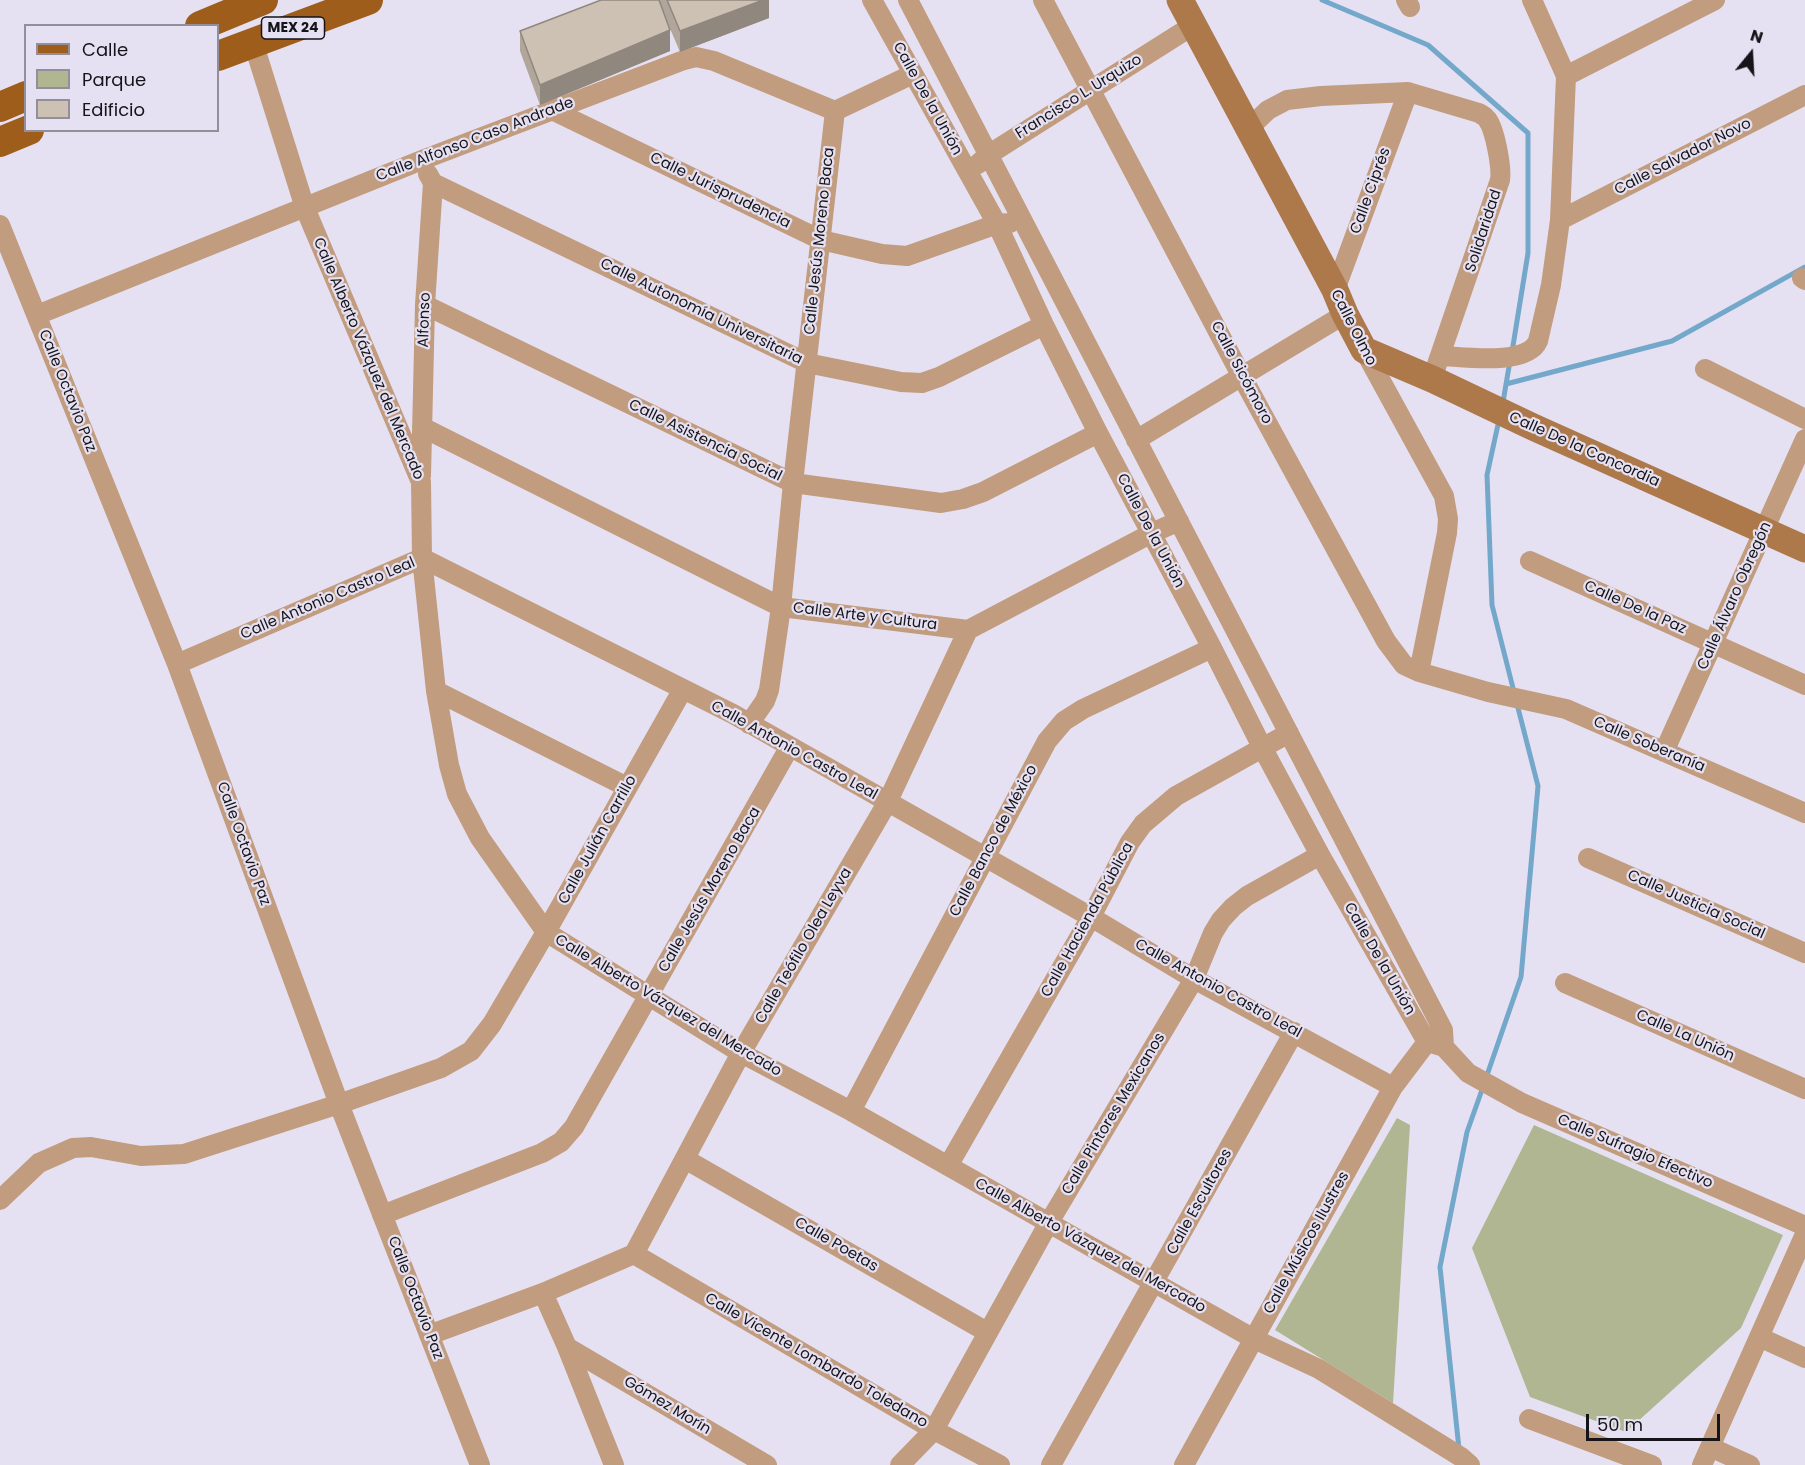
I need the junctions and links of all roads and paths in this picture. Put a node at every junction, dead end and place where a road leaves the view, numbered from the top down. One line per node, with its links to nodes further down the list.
1 (263, 0): 9 (main road, MEX 24)
2 (368, 0): 11 (main road, MEX 24)
3 (872, 0): 13 (street, Calle De la Unión)
4 (908, 0): 25 (street, Calle De la Unión)
5 (1043, 0): 15 (street, Calle Sicómoro)
6 (1180, 0): 10 (street, Calle Olmo)
7 (1532, 0): 14 (street)
8 (1715, 0): 14 (street)
9 (205, 24)
10 (1192, 26): 15 (street, Francisco L. Urquizo); 22 (street, Calle Olmo)
11 (253, 42): 12 (main road, MEX 24); 29 (street, Calle Alberto Vázquez del Mercado)
12 (219, 56)
13 (913, 74): 21 (street); 27 (street, Calle De la Unión)
14 (1566, 76): 30 (street)
15 (1091, 90): 25 (street, Francisco L. Urquizo); 43 (street, Calle Sicómoro)
16 (1408, 92): 22 (street, Solidaridad); 35 (street, Calle Ciprés); 41 (street, Solidaridad)
17 (1805, 95): 30 (street, Calle Salvador Novo)
18 (24, 97): 19 (main road)
19 (0, 107)
20 (552, 110): 21 (street, Calle Alfonso Caso Andrade); 26 (street, Calle Alfonso Caso Andrade); 34 (street, Calle Jurisprudencia)
21 (835, 111): 34 (street, Calle Jesús Moreno Baca)
22 (1248, 129): 35 (street, Calle Olmo)
23 (24, 132): 24 (main road)
24 (0, 142)
25 (988, 155): 27 (street, Francisco L. Urquizo); 31 (street, Calle De la Unión)
26 (422, 160): 28 (street, Alfonso); 29 (street, Calle Alfonso Caso Andrade)
27 (970, 174): 32 (street, Calle De la Unión)
28 (433, 183): 36 (street, Alfonso); 40 (street, Calle Autonomía Universitaria)
29 (305, 208): 37 (street, Calle Alfonso Caso Andrade); 49 (street, Calle Alberto Vázquez del Mercado)
30 (1560, 220): 41 (street)
31 (1023, 223): 32 (street, Calle Jurisprudencia); 48 (street, Calle De la Unión)
32 (997, 224): 34 (street, Calle Jurisprudencia); 38 (street, Calle De la Unión)
33 (0, 225): 37 (street, Calle Octavio Paz)
34 (821, 240): 40 (street, Calle Jesús Moreno Baca)
35 (1340, 302): 39 (street, Calle Olmo); 43 (street)
36 (425, 305): 45 (street, Alfonso); 50 (street, Calle Asistencia Social)
37 (37, 315): 61 (street, Calle Octavio Paz)
38 (1044, 325): 40 (street, Calle Autonomía Universitaria); 46 (street, Calle De la Unión)
39 (1364, 350): 41 (street, Calle De la Concordia); 62 (street, Calle Olmo)
40 (807, 363): 50 (street, Calle Jesús Moreno Baca)
41 (1437, 368): 52 (street, Calle De la Concordia)
42 (1705, 369): 44 (street)
43 (1241, 375): 48 (street); 62 (street, Calle Sicómoro)
44 (1805, 419)
45 (422, 427): 49 (street, Alfonso); 57 (street, Calle Arte y Cultura)
46 (1098, 433): 50 (street, Calle Asistencia Social); 53 (street, Calle De la Unión)
47 (1805, 439): 52 (street, Calle Álvaro Obregón)
48 (1136, 440): 51 (street, Calle De la Unión)
49 (420, 482): 55 (street, Calle Alberto Vázquez del Mercado)
50 (793, 483): 57 (street, Calle Jesús Moreno Baca)
51 (1179, 521): 53 (street); 68 (street, Calle De la Unión)
52 (1764, 530): 54 (street, Calle De la Concordia); 59 (street, Calle Álvaro Obregón)
53 (1152, 533): 58 (street); 60 (street, Calle De la Unión)
54 (1805, 549)
55 (422, 558): 61 (street, Calle Antonio Castro Leal); 64 (street, Calle Antonio Castro Leal); 65 (street, Calle Alberto Vázquez del Mercado)
56 (1530, 561): 59 (street, Calle De la Paz)
57 (781, 607): 58 (street, Calle Arte y Cultura); 67 (street, Calle Jesús Moreno Baca)
58 (968, 630): 73 (street, Calle Teófilo Olea Leyva)
59 (1713, 643): 63 (street, Calle De la Paz); 71 (street, Calle Álvaro Obregón)
60 (1212, 648): 69 (street, Calle De la Unión); 76 (street, Calle Banco de México)
61 (177, 664): 90 (street, Calle Octavio Paz)
62 (1419, 672): 66 (street, Calle Sicómoro)
63 (1805, 685)
64 (682, 689): 67 (street, Calle Antonio Castro Leal); 72 (street, Calle Julián Carrillo)
65 (436, 691): 72 (street); 79 (street, Calle Alberto Vázquez del Mercado)
66 (1488, 692): 71 (street, Calle Soberanía)
67 (749, 724): 70 (street, Calle Antonio Castro Leal)
68 (1289, 733): 69 (street, Calle Hacienda Pública); 85 (street, Calle De la Unión)
69 (1262, 747): 75 (street, Calle De la Unión); 78 (street, Calle Hacienda Pública)
70 (789, 748): 73 (street, Calle Antonio Castro Leal); 83 (street, Calle Jesús Moreno Baca)
71 (1664, 752): 74 (street, Calle Soberanía)
72 (627, 787): 79 (street, Calle Julián Carrillo)
73 (887, 803): 76 (street, Calle Antonio Castro Leal); 86 (street, Calle Teófilo Olea Leyva)
74 (1805, 813)
75 (1320, 855): 81 (street, Calle Pintores Mexicanos); 85 (street, Calle De la Unión)
76 (986, 858): 78 (street, Calle Antonio Castro Leal); 91 (street, Calle Banco de México)
77 (1588, 858): 80 (street, Calle Justicia Social)
78 (1091, 917): 81 (street, Calle Antonio Castro Leal); 93 (street, Calle Hacienda Pública)
79 (546, 933): 83 (street, Calle Alberto Vázquez del Mercado); 90 (street, Calle Julián Carrillo)
80 (1805, 953)
81 (1194, 980): 84 (street, Calle Antonio Castro Leal); 96 (street, Calle Pintores Mexicanos)
82 (1565, 983): 89 (street, Calle La Unión)
83 (648, 997): 86 (street, Calle Alberto Vázquez del Mercado); 95 (street, Calle Jesús Moreno Baca)
84 (1294, 1032): 88 (street, Calle Antonio Castro Leal); 100 (street, Calle Escultores)
85 (1438, 1040): 87 (street, Calle De la Unión); 88 (street, Calle Músicos Ilustres)
86 (741, 1053): 91 (street, Calle Alberto Vázquez del Mercado); 92 (street, Calle Teófilo Olea Leyva)
87 (1468, 1073): 97 (street, Calle Sufragio Efectivo)
88 (1393, 1087): 105 (street, Calle Músicos Ilustres)
89 (1805, 1089)
90 (339, 1104): 94 (street, Calle Julián Carrillo); 95 (street, Calle Octavio Paz)
91 (851, 1111): 93 (street, Calle Alberto Vázquez del Mercado)
92 (685, 1159): 99 (street, Calle Teófilo Olea Leyva); 102 (street, Calle Poetas)
93 (948, 1166): 96 (street, Calle Alberto Vázquez del Mercado)
94 (0, 1200)
95 (382, 1215): 103 (street, Calle Octavio Paz)
96 (1048, 1224): 100 (street, Calle Alberto Vázquez del Mercado); 102 (street, Calle Pintores Mexicanos)
97 (1805, 1226)
98 (1805, 1234): 104 (street)
99 (634, 1254): 101 (street); 109 (street, Calle Vicente Lombardo Toledano)
100 (1154, 1283): 105 (street, Calle Alberto Vázquez del Mercado); 117 (street, Calle Escultores)
101 (543, 1293): 103 (street); 106 (street)
102 (987, 1332): 109 (street, Calle Pintores Mexicanos)
103 (429, 1335): 112 (street, Calle Octavio Paz)
104 (1759, 1337): 107 (street); 110 (street)
105 (1254, 1339): 111 (street, Calle Alberto Vázquez del Mercado); 118 (street, Calle Músicos Ilustres)
106 (567, 1347): 113 (street); 114 (street, Gómez Morín)
107 (1805, 1358)
108 (1529, 1419): 119 (street)
109 (934, 1430): 115 (street, Calle Pintores Mexicanos); 116 (street, Calle Vicente Lombardo Toledano)
110 (1710, 1447): 120 (street); 121 (street)
111 (1465, 1461)
112 (480, 1465)
113 (614, 1465)
114 (767, 1465)
115 (900, 1465)
116 (1000, 1465)
117 (1051, 1465)
118 (1184, 1465)
119 (1652, 1465)
120 (1702, 1465)
121 (1750, 1465)

